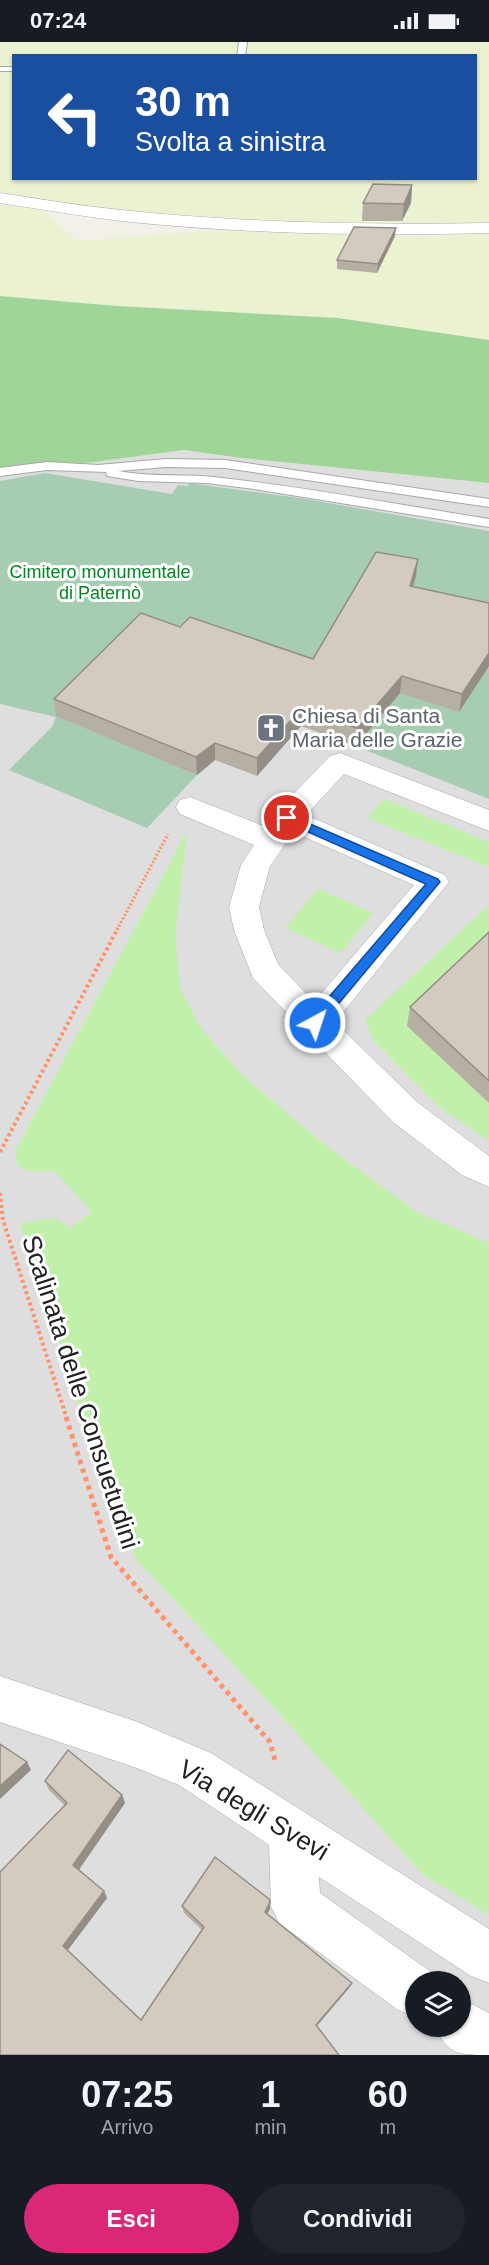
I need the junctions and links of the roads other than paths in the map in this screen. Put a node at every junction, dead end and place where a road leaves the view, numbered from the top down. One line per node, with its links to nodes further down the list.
1 (0, 198): 2 (street)
2 (489, 228)
3 (98, 469): 4 (lane); 5 (lane); 6 (lane)
4 (0, 472)
5 (486, 502)
6 (489, 523)
7 (190, 807): 9 (street)
8 (489, 821): 9 (street)
9 (280, 830): 10 (street); 10 (street)
10 (315, 1023): 11 (street)
11 (489, 1172)
12 (0, 1699): 13 (street, Via degli Svevi)
13 (293, 1832): 14 (street, Via degli Svevi); 15 (street)
14 (489, 1958)
15 (405, 1984)
16 (471, 2032): 17 (street)
17 (489, 2044)

